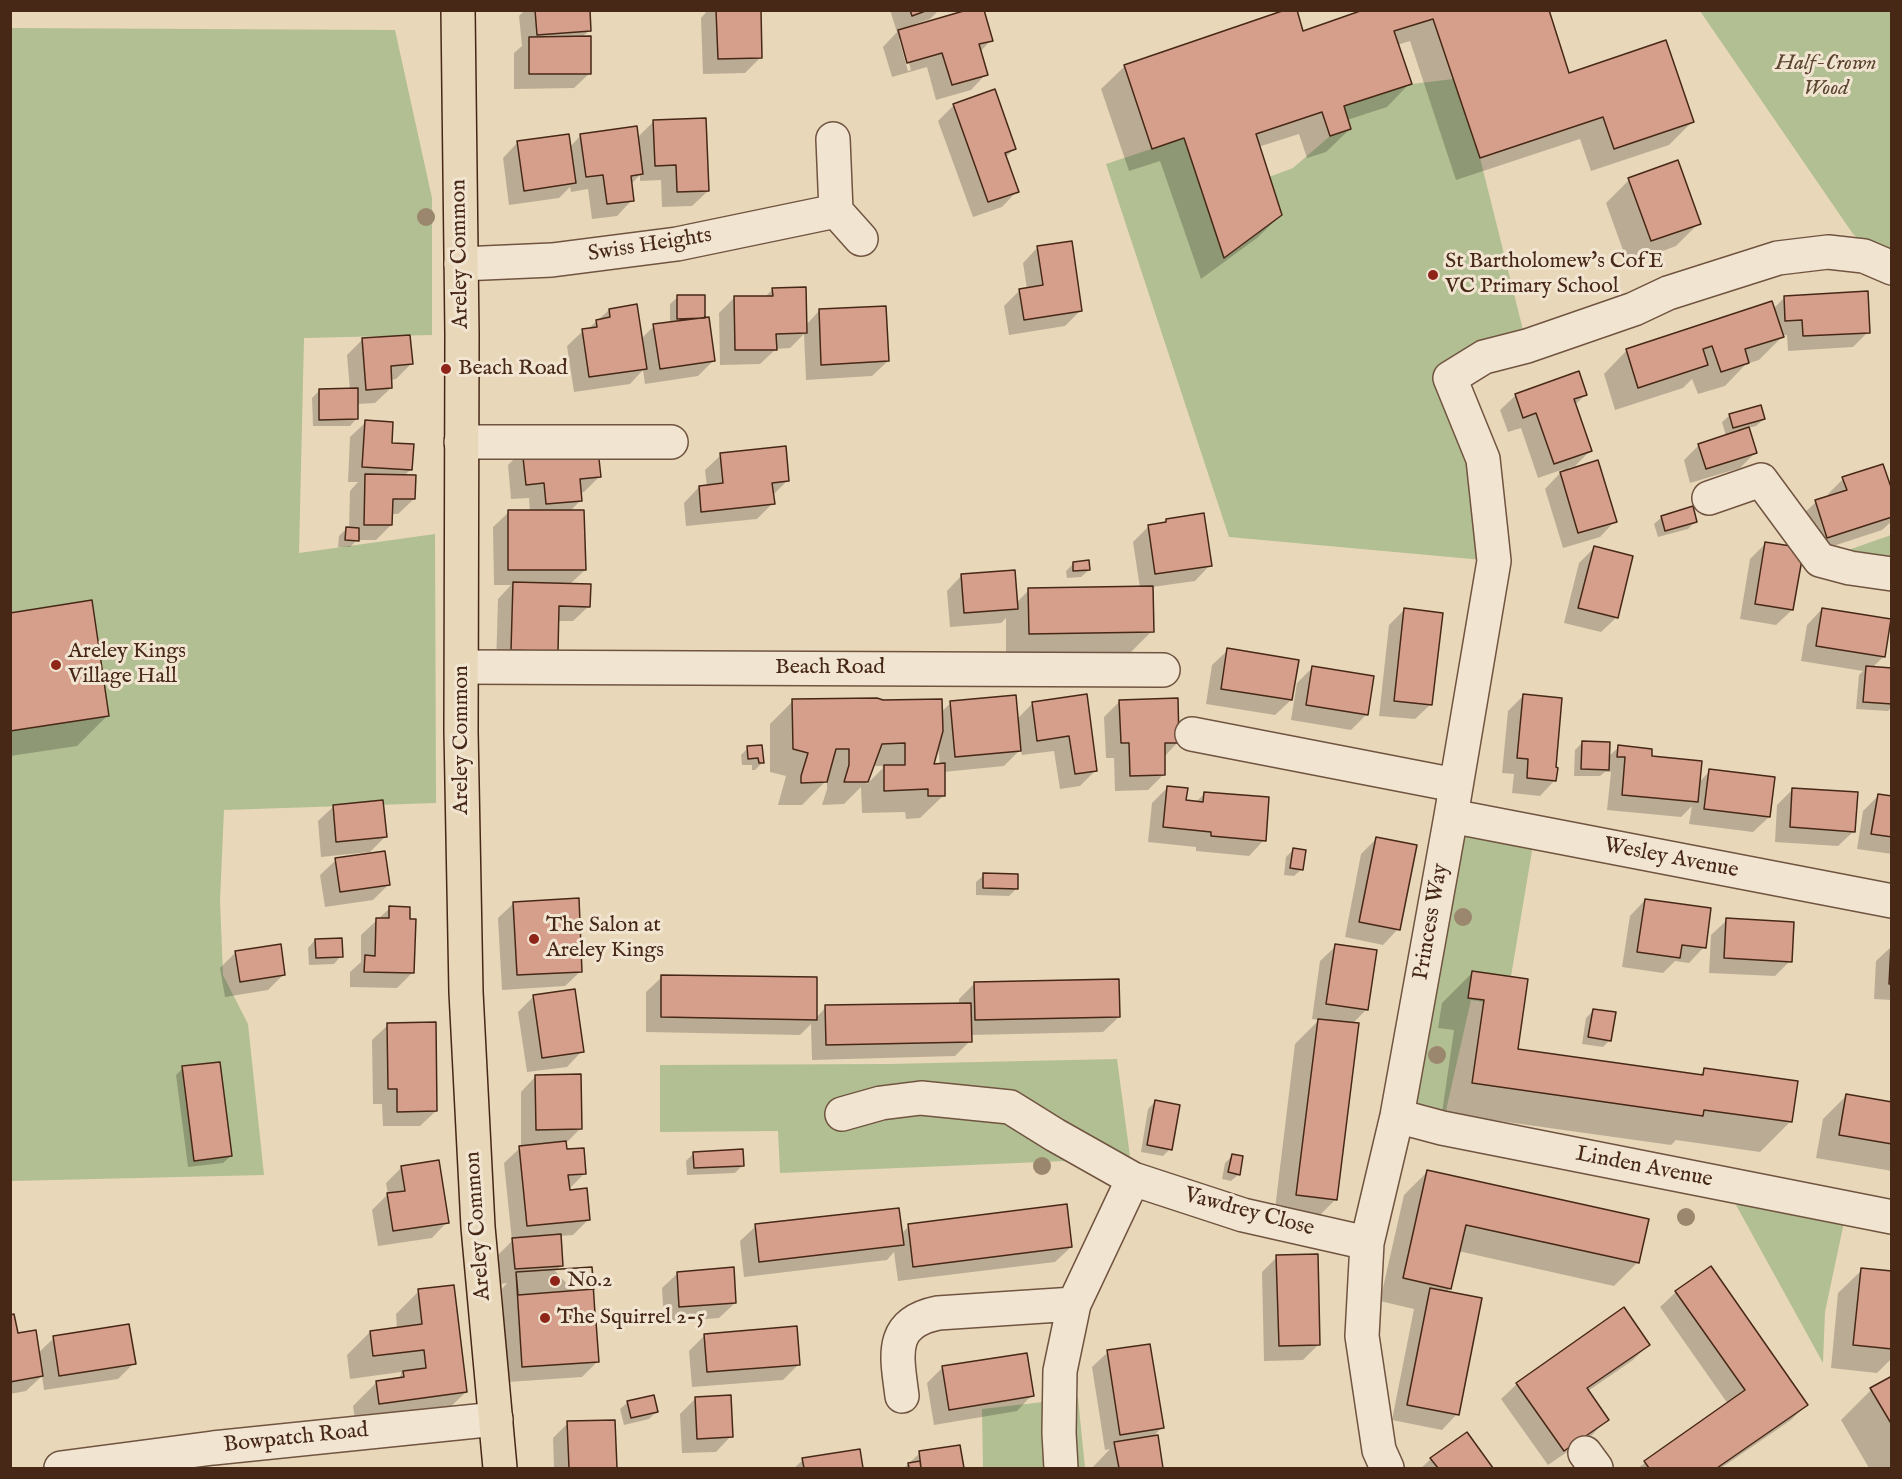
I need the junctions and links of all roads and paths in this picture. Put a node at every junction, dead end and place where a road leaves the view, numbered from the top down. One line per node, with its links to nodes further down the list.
1 (458, 10): 5 (main road, Areley Common)
2 (832, 139): 3 (street)
3 (836, 211): 4 (street); 5 (street, Swiss Heights)
4 (861, 239)
5 (461, 264): 7 (main road, Areley Common)
6 (1892, 268): 14 (street, Princess Way)
7 (461, 442): 8 (street); 11 (main road, Areley Common)
8 (671, 442)
9 (1709, 498): 10 (street)
10 (1892, 574)
11 (462, 667): 12 (street, Beach Road); 23 (main road, Areley Common)
12 (1163, 669)
13 (1192, 734): 14 (street, Wesley Avenue)
14 (1453, 801): 15 (street, Wesley Avenue); 17 (street, Princess Way)
15 (1892, 902)
16 (842, 1114): 18 (street, Vawdrey Close)
17 (1397, 1116): 19 (street, Linden Avenue); 20 (street, Princess Way)
18 (1133, 1179): 20 (street, Vawdrey Close); 21 (street)
19 (1892, 1217)
20 (1366, 1243): 27 (street, Princess Way)
21 (1074, 1304): 22 (street); 26 (street)
22 (903, 1396)
23 (496, 1419): 24 (street, Bowpatch Road); 25 (main road, Areley Common)
24 (61, 1468)
25 (500, 1468)
26 (1061, 1468)
27 (1387, 1468)

